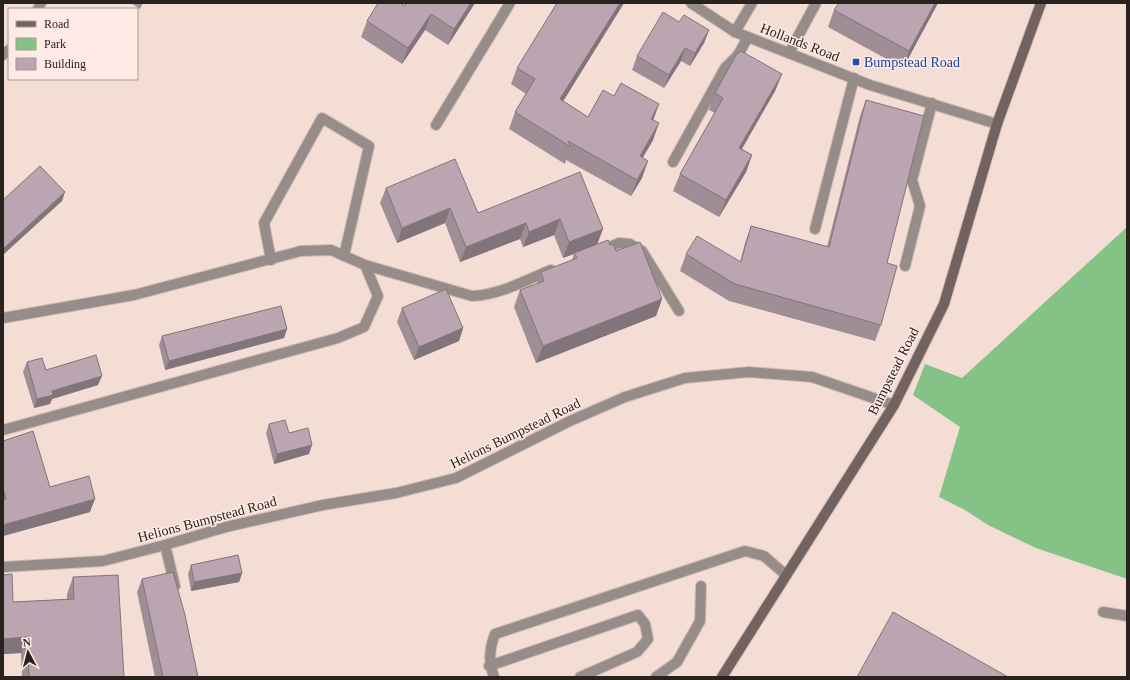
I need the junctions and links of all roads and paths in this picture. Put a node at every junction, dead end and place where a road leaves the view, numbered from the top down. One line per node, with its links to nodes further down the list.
1 (510, 3): 14 (street)
2 (691, 3): 6 (street, Hollands Road)
3 (752, 3): 6 (street)
4 (816, 3): 8 (street)
5 (1041, 3): 13 (main road, Bumpstead Road)
6 (735, 32): 7 (street, Hollands Road)
7 (748, 37): 8 (street, Hollands Road); 9 (street)
8 (789, 53): 11 (street, Hollands Road)
9 (738, 55): 10 (street); 15 (street)
10 (750, 62)
11 (854, 78): 12 (street, Hollands Road); 16 (street)
12 (932, 103): 13 (street, Hollands Road); 22 (street)
13 (997, 124): 25 (main road, Bumpstead Road)
14 (436, 125)
15 (673, 162)
16 (815, 229)
17 (591, 254): 23 (street)
18 (344, 256): 19 (street); 19 (street); 20 (street)
19 (271, 260): 24 (street)
20 (365, 265): 21 (street); 26 (street)
21 (562, 266)
22 (905, 266)
23 (678, 311)
24 (3, 318)
25 (894, 405): 27 (street, Helions Bumpstead Road); 29 (main road, Bumpstead Road)
26 (3, 430)
27 (165, 546): 28 (street, Helions Bumpstead Road); 31 (street)
28 (3, 567)
29 (786, 576): 34 (street); 38 (main road, Bumpstead Road)
30 (701, 586): 37 (street)
31 (178, 596)
32 (1103, 612): 33 (street)
33 (1127, 616)
34 (489, 666): 35 (street); 36 (street)
35 (494, 677)
36 (580, 677)
37 (656, 677)
38 (722, 677)

